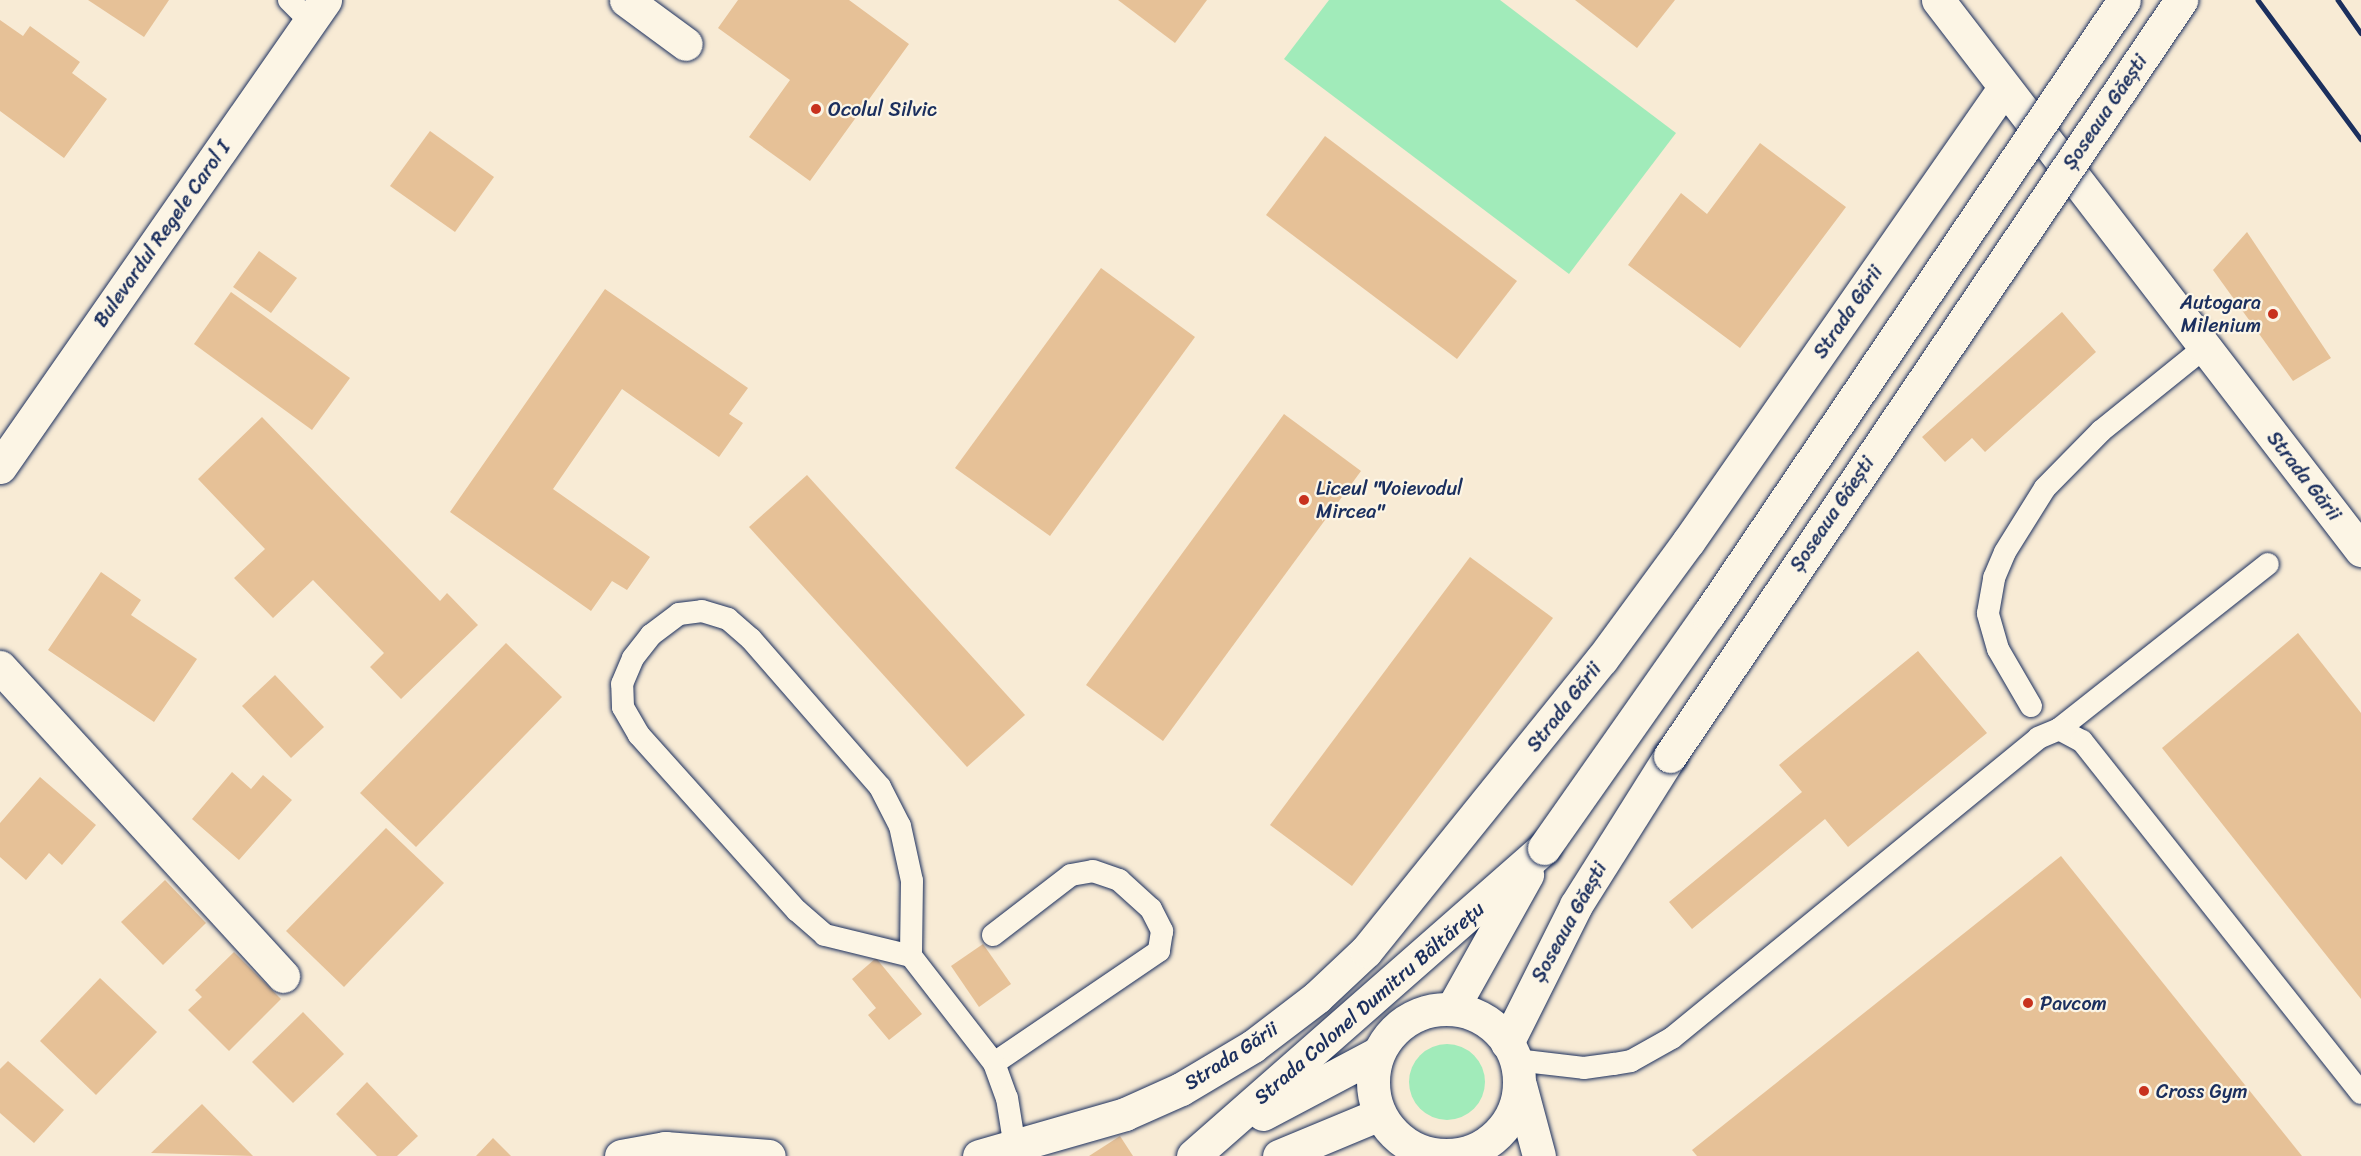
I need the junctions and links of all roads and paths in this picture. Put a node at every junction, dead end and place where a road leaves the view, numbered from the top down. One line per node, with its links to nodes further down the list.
1 (626, 0): 6 (main road)
2 (1938, 0): 7 (main road, Strada Gării)
3 (2124, 0): 15 (main road, bridge)
4 (2181, 0): 21 (main road, Șoseaua Găești, bridge)
5 (308, 7): 9 (main road, Bulevardul Regele Carol I)
6 (686, 44)
7 (2004, 88): 8 (main road, Strada Gării); 25 (main road, Strada Gării)
8 (2205, 347): 10 (main road, Strada Gării); 13 (lane)
9 (0, 467)
10 (2361, 550)
11 (2268, 564): 14 (lane)
12 (0, 667): 18 (main road)
13 (2031, 706)
14 (2060, 729): 21 (lane); 23 (lane)
15 (1544, 848): 19 (main road); 26 (main road, Strada Colonel Dumitru Băltărețu)
16 (993, 934): 22 (lane)
17 (911, 956): 17 (lane); 22 (lane)
18 (283, 976)
19 (1452, 1009): 20 (main road); 21 (main road)
20 (1378, 1053): 24 (main road); 26 (main road)
21 (1514, 1061): 27 (main road); 32 (main road)
22 (994, 1063): 25 (lane)
23 (2361, 1093)
24 (1380, 1114): 27 (main road); 31 (main road)
25 (1015, 1148): 30 (main road, Strada Gării)
26 (1199, 1151)
27 (1422, 1153)
28 (621, 1156): 29 (main road)
29 (768, 1156)
30 (980, 1156)
31 (1279, 1156)
32 (1539, 1156)

